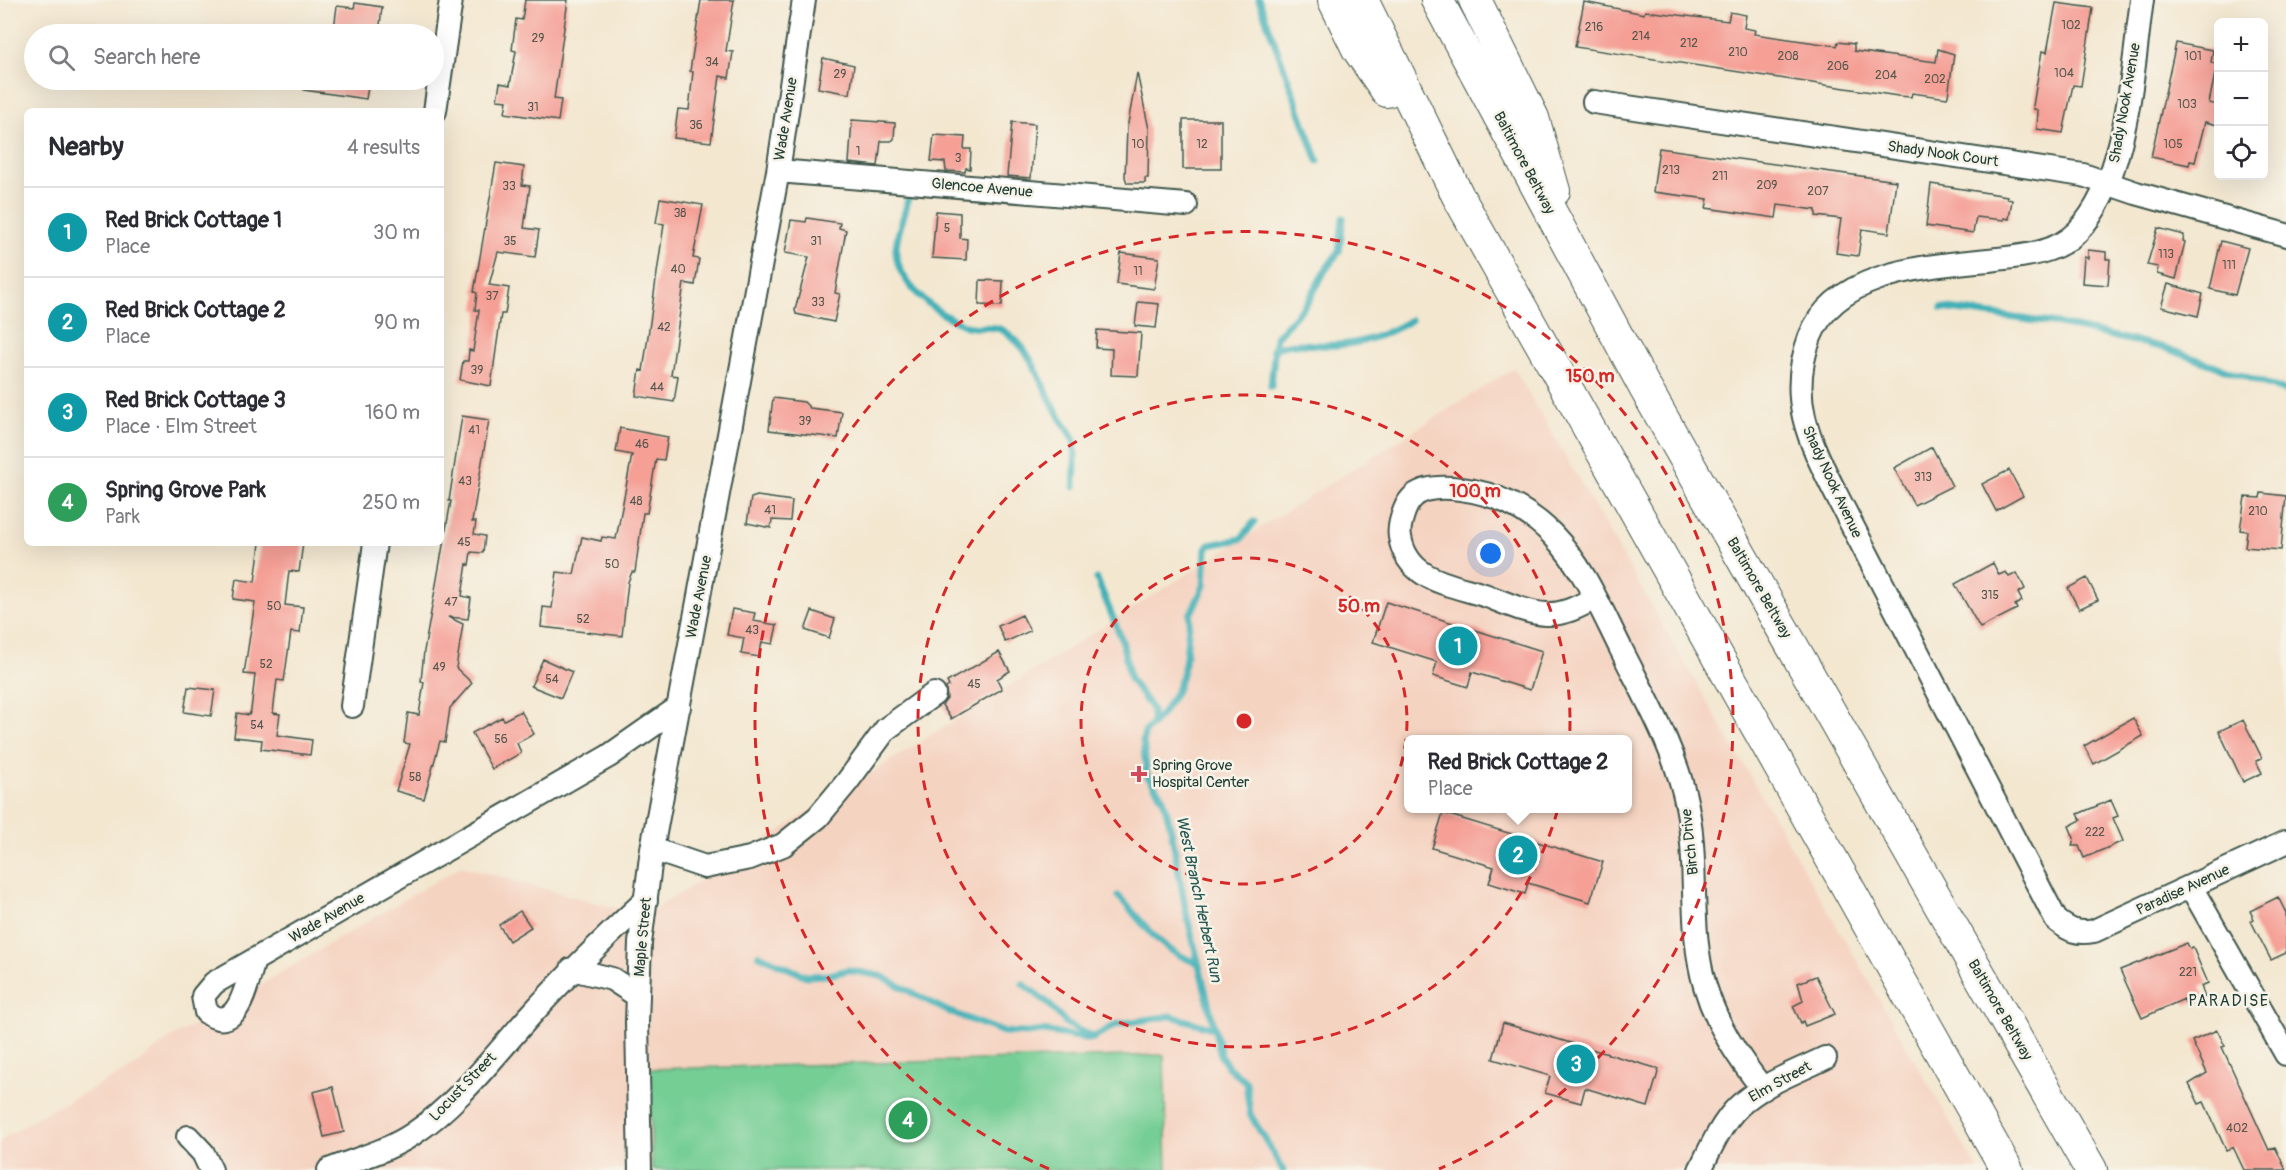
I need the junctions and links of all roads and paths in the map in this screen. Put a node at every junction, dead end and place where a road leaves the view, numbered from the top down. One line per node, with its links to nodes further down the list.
1 (451, 0): 8 (street)
2 (804, 0): 12 (street, Wade Avenue)
3 (1334, 0): 14 (highway)
4 (1362, 0): 14 (highway)
5 (1437, 0): 17 (highway, Baltimore Beltway)
6 (1475, 0): 17 (highway)
7 (2142, 0): 13 (street, Shady Nook Avenue)
8 (444, 49)
9 (438, 90): 11 (street)
10 (1594, 102): 13 (street, Shady Nook Court)
11 (435, 108)
12 (778, 171): 15 (street, Glencoe Avenue); 22 (street, Wade Avenue)
13 (2109, 184): 16 (street, Shady Nook Court); 27 (street, Shady Nook Avenue)
14 (1458, 196): 39 (highway)
15 (1185, 205)
16 (2286, 235)
17 (1572, 253): 40 (highway, Baltimore Beltway)
18 (375, 546): 21 (street)
19 (1595, 598): 19 (street, Birch Drive); 33 (street, Birch Drive)
20 (934, 694): 24 (street)
21 (352, 706)
22 (679, 707): 24 (street, Maple Street); 28 (street, Wade Avenue)
23 (2286, 842): 25 (street, Paradise Avenue)
24 (652, 849): 26 (street, Maple Street)
25 (2191, 886): 27 (street, Paradise Avenue); 31 (street)
26 (646, 900): 29 (street, Locust Street); 30 (street, Maple Street)
27 (2078, 934)
28 (254, 960)
29 (572, 969): 30 (street); 36 (street, Locust Street)
30 (638, 996): 37 (street, Maple Street)
31 (2286, 1054)
32 (1825, 1058): 33 (street, Elm Street)
33 (1763, 1089): 38 (street, Elm Street)
34 (188, 1137): 35 (street)
35 (211, 1170)
36 (329, 1170)
37 (640, 1170)
38 (1700, 1170)
39 (2007, 1170)
40 (2091, 1170)

